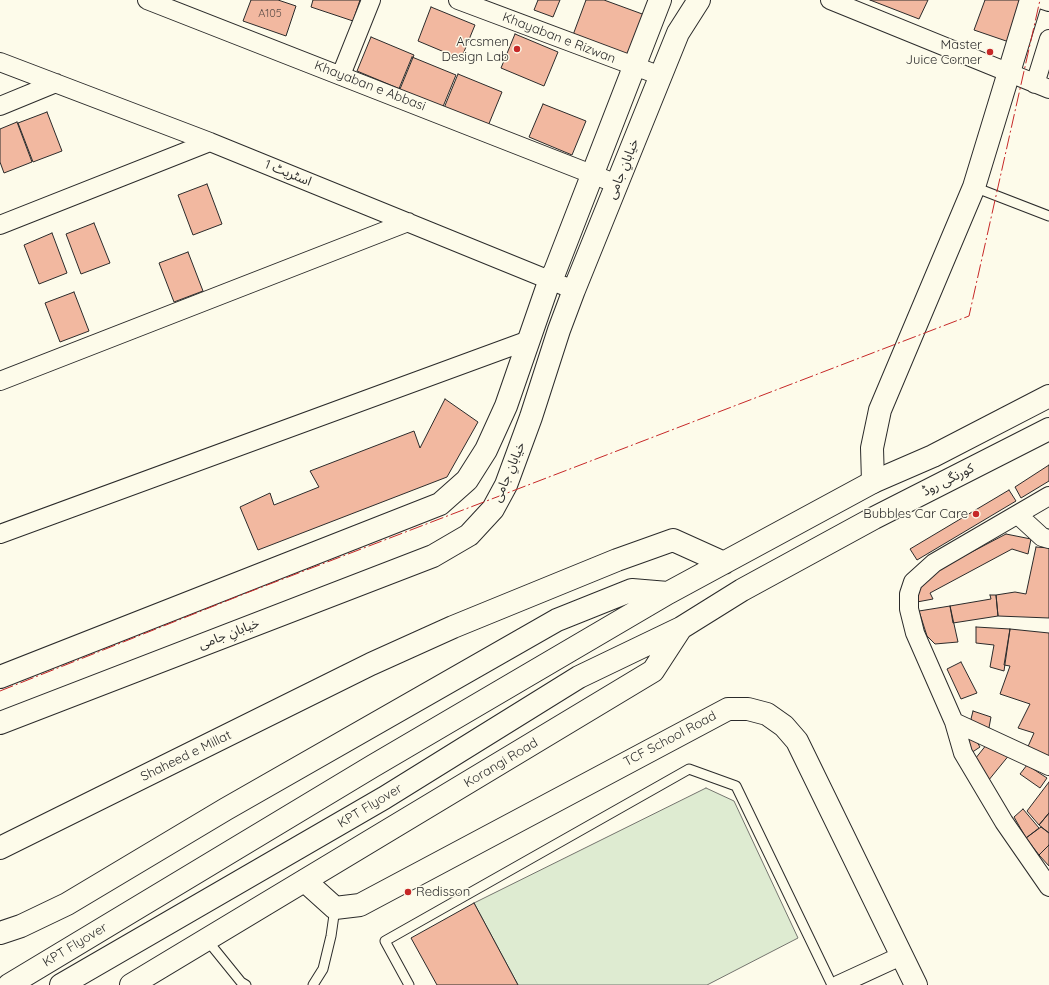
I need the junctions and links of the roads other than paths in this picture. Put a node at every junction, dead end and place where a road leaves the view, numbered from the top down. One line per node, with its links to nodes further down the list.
1 (147, 0): 14 (street, Khayaban e Abbasi)
2 (371, 0): 14 (street)
3 (458, 0): 12 (street, Khayaban e Rizwan)
4 (660, 0): 12 (main road, خیابانِ جامی)
5 (699, 0): 15 (main road, خیابانِ جامی)
6 (830, 0): 13 (street)
7 (1031, 0): 13 (main road)
8 (1043, 0): 9 (street)
9 (1049, 2)
10 (1049, 39): 17 (street)
11 (0, 62): 16 (street, اسٹریٹ 1)
12 (635, 66): 15 (street, Khayaban e Rizwan); 20 (main road, خیابانِ جامی)
13 (1009, 74): 17 (street); 21 (main road)
14 (341, 75): 20 (street, Khayaban e Abbasi)
15 (661, 76): 22 (main road, خیابانِ جامی)
16 (56, 83): 18 (street); 19 (street, اسٹریٹ 1)
17 (1042, 86)
18 (0, 106)
19 (210, 142): 24 (street, اسٹریٹ 1); 25 (street)
20 (590, 180): 22 (street, Khayaban e Abbasi); 26 (main road, خیابانِ جامی)
21 (974, 187): 23 (lane); 32 (main road)
22 (615, 191): 27 (main road, خیابانِ جامی)
23 (1049, 216)
24 (408, 222): 26 (street, اسٹریٹ 1); 29 (street)
25 (0, 224)
26 (553, 275): 27 (street, اسٹریٹ 1); 28 (main road, خیابانِ جامی)
27 (576, 285): 42 (main road, خیابانِ جامی)
28 (529, 340): 35 (street); 40 (main road, خیابانِ جامی)
29 (0, 381)
30 (1049, 396): 32 (main road, KPT Flyover)
31 (1049, 429): 39 (main road, کورنگی روڈ)
32 (866, 486): 37 (main road, KPT Flyover)
33 (1049, 496): 34 (street)
34 (1018, 514): 36 (street); 41 (street)
35 (0, 534)
36 (1049, 539)
37 (729, 560): 38 (main road, KPT Flyover); 44 (main road, Shaheed e Millat)
38 (668, 594): 48 (main road); 51 (main road, KPT Flyover)
39 (680, 628): 45 (main road, Korangi Road); 52 (main road, KPT Flyover)
40 (0, 677)
41 (954, 722): 43 (street); 46 (street)
42 (0, 723)
43 (1049, 766)
44 (0, 848)
45 (305, 881): 47 (main road); 49 (main road, Korangi Road)
46 (1049, 887)
47 (335, 908): 50 (main road, TCF School Road); 55 (lane)
48 (0, 933)
49 (207, 940): 53 (main road, Korangi Road); 54 (lane)
50 (901, 956): 58 (street); 59 (main road, TCF School Road)
51 (9, 985)
52 (61, 985)
53 (131, 985)
54 (246, 985)
55 (313, 985)
56 (409, 985): 57 (lane)
57 (832, 985)
58 (838, 985)
59 (916, 985)

